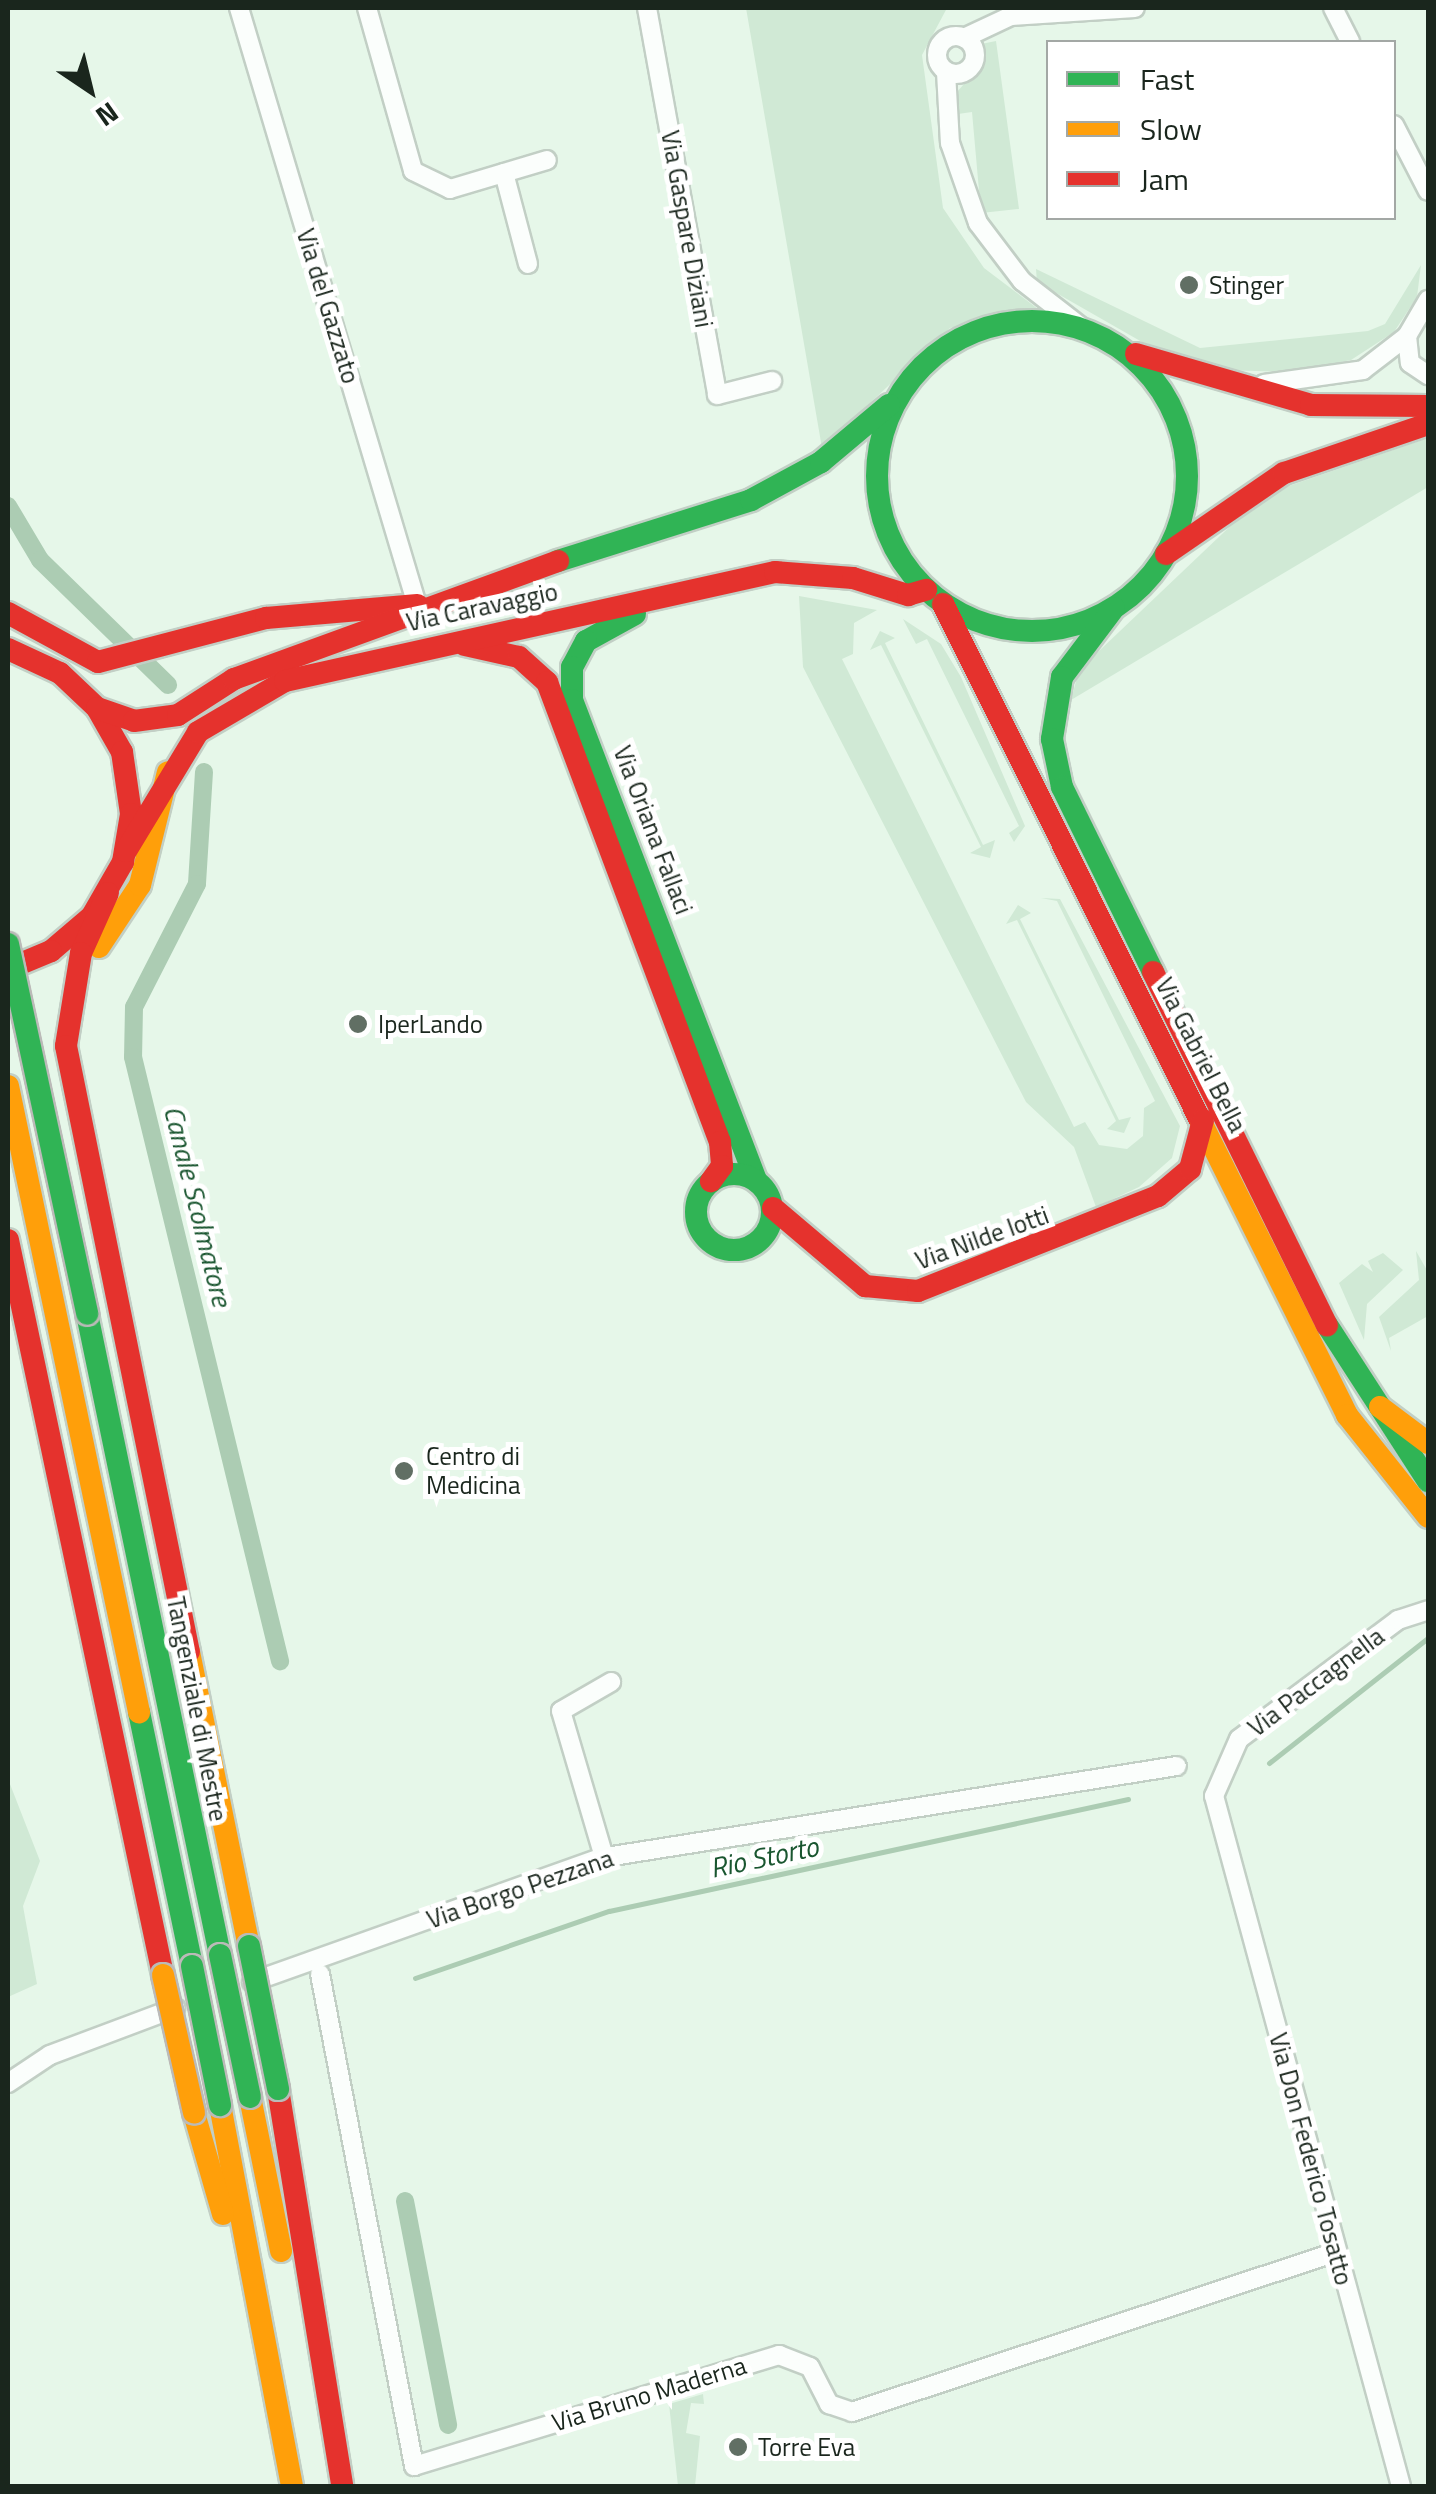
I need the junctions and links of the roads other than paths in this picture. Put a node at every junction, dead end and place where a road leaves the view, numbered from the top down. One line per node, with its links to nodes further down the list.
1 (242, 8): 28 (street, Via del Gazzato)
2 (366, 8): 11 (street)
3 (647, 8): 21 (street, Via Gaspare Diziani)
4 (1135, 8): 6 (street)
5 (1331, 11): 7 (street)
6 (964, 38): 8 (street); 8 (street)
7 (1349, 40)
8 (946, 72): 16 (street)
9 (1396, 129): 12 (street)
10 (547, 160): 11 (street)
11 (504, 173): 14 (street)
12 (1425, 186): 13 (street)
13 (1428, 202)
14 (528, 264)
15 (1428, 300): 17 (street)
16 (1086, 330): 18 (main road); 22 (main road)
17 (1407, 336): 19 (street); 20 (street)
18 (1118, 346): 20 (main road); 25 (main road)
19 (1428, 375)
20 (1210, 380): 23 (main road)
21 (772, 381)
22 (900, 394): 27 (main road); 28 (main road, Via Caravaggio)
23 (1428, 406)
24 (1428, 424): 25 (main road)
25 (1166, 554): 29 (main road)
26 (724, 582): 27 (main road, Via Caravaggio); 32 (main road, Via Caravaggio); 44 (main road, Via Oriana Fallaci)
27 (934, 597): 29 (main road); 43 (main road, Via Gabriel Bella)
28 (418, 604): 30 (main road); 35 (main road, Via Caravaggio)
29 (1114, 608): 52 (main road, Via Gabriel Bella)
30 (8, 612)
31 (8, 629): 34 (main road)
32 (440, 644): 36 (main road, Via Caravaggio); 45 (main road, Via Oriana Fallaci)
33 (8, 649): 34 (main road)
34 (32, 658): 35 (main road)
35 (97, 708): 37 (main road)
36 (168, 772): 37 (main road, Via Caravaggio); 41 (main road)
37 (126, 850): 38 (main road, Via Caravaggio)
38 (108, 893): 40 (main road); 41 (main road, Via Caravaggio)
39 (8, 944): 66 (main road, Tangenziale di Mestre, bridge)
40 (8, 968)
41 (72, 988): 67 (main road, bridge)
42 (8, 1086): 65 (main road, bridge)
43 (1203, 1120): 46 (main road); 47 (main road, Via Gabriel Bella)
44 (756, 1180): 45 (main road); 48 (main road)
45 (711, 1181): 51 (main road)
46 (1181, 1182): 47 (main road); 49 (main road, Via Nilde Iotti)
47 (1242, 1197): 55 (main road, Via Gabriel Bella)
48 (773, 1208): 49 (main road, Via Nilde Iotti); 51 (main road)
49 (813, 1235): 51 (main road)
50 (8, 1240): 64 (main road, bridge)
51 (760, 1240)
52 (1361, 1390): 53 (main road, Via Gabriel Bella); 54 (main road, Via Gabriel Bella)
53 (1428, 1442)
54 (1428, 1481)
55 (1428, 1517)
56 (1428, 1610): 59 (street, Via Paccagnella)
57 (611, 1682): 60 (street)
58 (1178, 1766): 60 (street, Via Borgo Pezzana)
59 (1221, 1832): 63 (street, Via Don Federico Tosatto)
60 (604, 1857): 62 (street, Via Borgo Pezzana)
61 (320, 1974): 63 (street, Via Bruno Maderna)
62 (8, 2083)
63 (1336, 2252): 68 (street, Via Don Federico Tosatto)
64 (276, 2486)
65 (292, 2486)
66 (323, 2486)
67 (342, 2486)
68 (1402, 2486)

